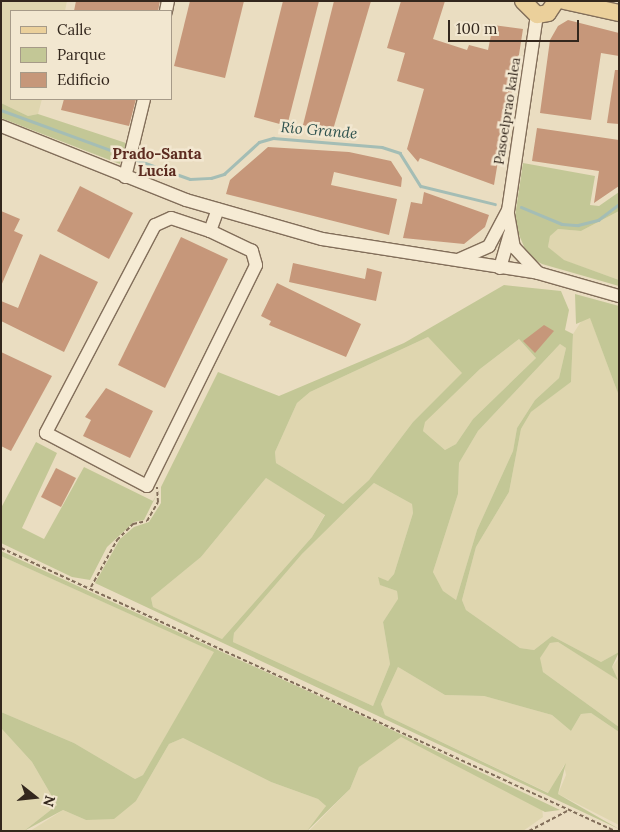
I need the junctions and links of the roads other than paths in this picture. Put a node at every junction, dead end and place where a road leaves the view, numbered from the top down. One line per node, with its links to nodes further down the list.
1 (524, 1): 5 (main road)
2 (556, 1): 5 (main road)
3 (564, 1): 4 (main road)
4 (619, 13)
5 (537, 15): 11 (street, Pasoelprao kalea)
6 (144, 100): 8 (street)
7 (1, 126): 8 (street)
8 (125, 177): 9 (street)
9 (218, 209): 10 (street); 12 (street)
10 (210, 231): 10 (street)
11 (505, 233): 12 (street); 13 (street, Pasoelprao kalea); 14 (street)
12 (453, 262): 13 (street)
13 (500, 268): 14 (street)
14 (538, 273): 15 (street)
15 (619, 296)

